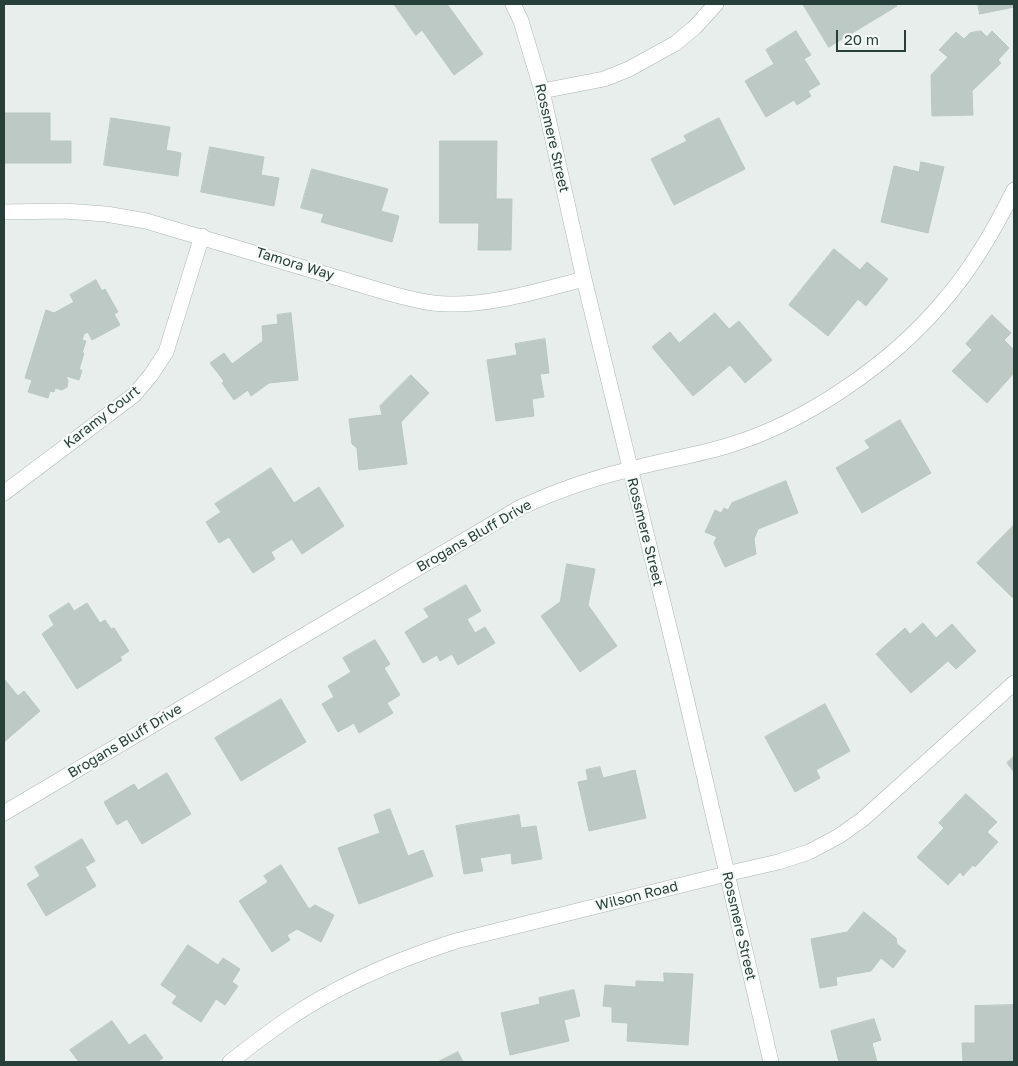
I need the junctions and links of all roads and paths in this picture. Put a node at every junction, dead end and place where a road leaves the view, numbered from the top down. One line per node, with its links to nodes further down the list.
1 (513, 4): 3 (street, Rossmere Street)
2 (716, 4): 3 (street)
3 (542, 91): 7 (street, Rossmere Street)
4 (1014, 190): 8 (street, Brogans Bluff Drive)
5 (4, 212): 6 (street, Tamora Way)
6 (202, 236): 7 (street, Tamora Way); 9 (street, Karamy Court)
7 (584, 279): 8 (street, Rossmere Street)
8 (630, 469): 11 (street, Brogans Bluff Drive); 12 (street, Rossmere Street)
9 (4, 493)
10 (1014, 683): 12 (street, Wilson Road)
11 (4, 813)
12 (726, 874): 13 (street, Wilson Road); 14 (street, Rossmere Street)
13 (230, 1062)
14 (771, 1062)

